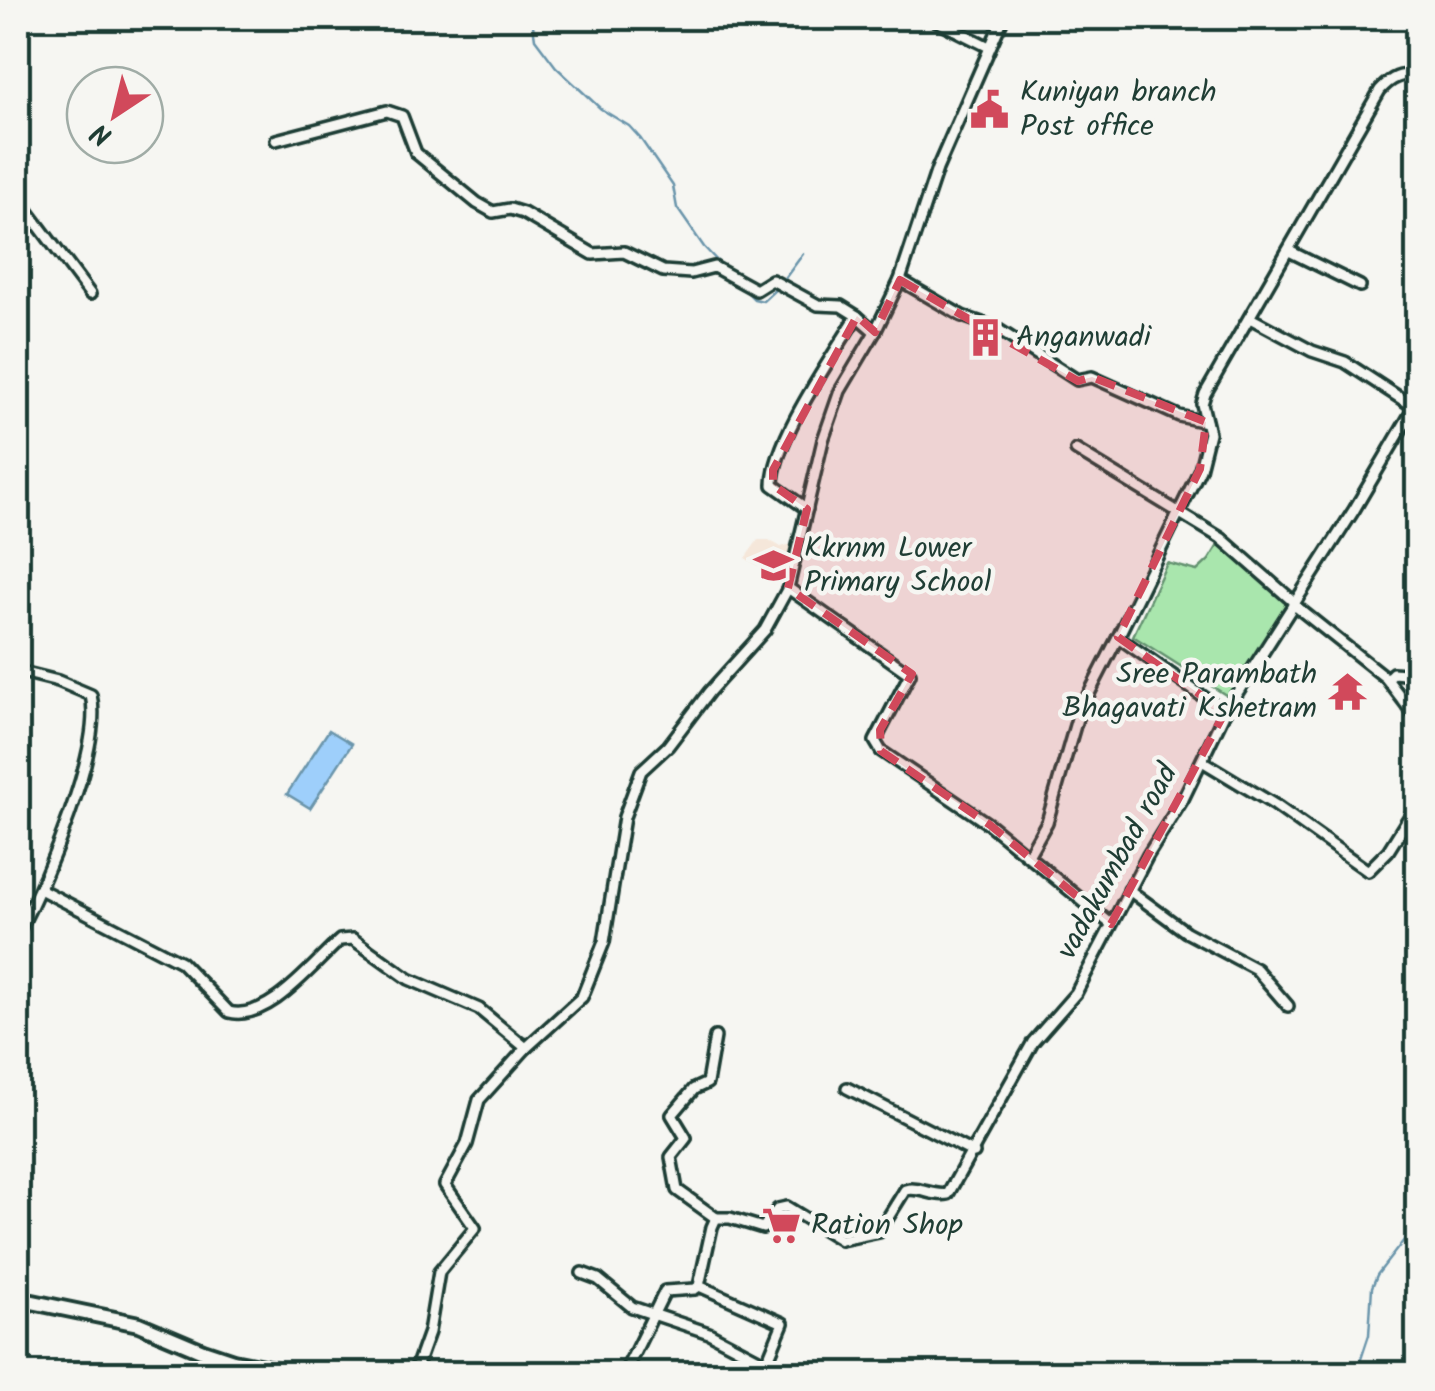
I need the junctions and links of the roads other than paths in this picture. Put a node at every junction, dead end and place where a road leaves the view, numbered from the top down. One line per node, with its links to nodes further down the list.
1 (930, 18): 3 (street)
2 (1004, 18): 3 (street)
3 (989, 47): 8 (street)
4 (1418, 74): 7 (street)
5 (276, 140): 11 (street)
6 (18, 198): 10 (street)
7 (1288, 251): 9 (street); 12 (street)
8 (900, 280): 13 (street); 15 (street)
9 (1360, 286)
10 (90, 294)
11 (857, 316): 13 (street); 17 (street)
12 (1250, 318): 14 (street); 15 (street)
13 (875, 332): 17 (street)
14 (1416, 404): 20 (street, vadakumbad road)
15 (1206, 422): 18 (street)
16 (1076, 450): 18 (street)
17 (807, 510): 19 (street)
18 (1181, 514): 20 (street); 21 (street)
19 (788, 588): 29 (street); 36 (street)
20 (1294, 603): 23 (street); 25 (street, vadakumbad road)
21 (1118, 637): 25 (street); 29 (street)
22 (18, 671): 30 (street)
23 (1387, 679): 24 (street); 26 (street)
24 (1418, 681)
25 (1225, 712): 27 (street, vadakumbad road)
26 (1418, 720)
27 (1202, 760): 28 (street); 31 (street, vadakumbad road)
28 (1418, 802)
29 (1029, 854): 32 (street)
30 (40, 889): 33 (street); 36 (street)
31 (1130, 890): 32 (street, vadakumbad road); 34 (street)
32 (1111, 924): 38 (street, vadakumbad road)
33 (18, 933)
34 (1288, 1006)
35 (715, 1037): 39 (street)
36 (526, 1048): 45 (street)
37 (847, 1088): 38 (street)
38 (974, 1153): 39 (street, vadakumbad road)
39 (716, 1218): 41 (street)
40 (582, 1273): 43 (street)
41 (700, 1286): 43 (street); 44 (street)
42 (18, 1299): 46 (street)
43 (654, 1316): 44 (street); 47 (street)
44 (768, 1364): 48 (street); 49 (street)
45 (415, 1373)
46 (280, 1374)
47 (624, 1374)
48 (762, 1374)
49 (796, 1374)

